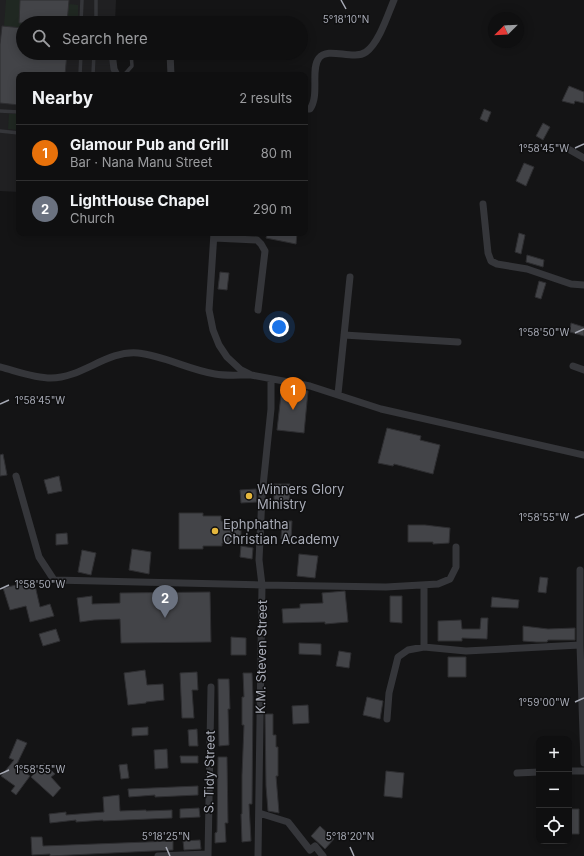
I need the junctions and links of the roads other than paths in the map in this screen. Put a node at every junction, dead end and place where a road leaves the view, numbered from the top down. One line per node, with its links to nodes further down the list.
1 (82, 0): 4 (lane)
2 (96, 0): 5 (lane)
3 (394, 0): 16 (street)
4 (81, 16)
5 (96, 16)
6 (81, 60): 11 (lane)
7 (94, 60): 12 (lane)
8 (113, 60): 13 (street)
9 (132, 60): 14 (lane)
10 (170, 60): 15 (street)
11 (80, 72)
12 (93, 72)
13 (116, 72)
14 (127, 72)
15 (170, 72)
16 (308, 109)
17 (0, 111): 18 (lane)
18 (16, 112)
19 (0, 131): 20 (lane)
20 (16, 133)
21 (570, 150): 22 (street)
22 (584, 158)
23 (483, 204): 27 (street)
24 (214, 236): 34 (street)
25 (223, 236): 28 (street)
26 (350, 277): 29 (street)
27 (584, 285)
28 (258, 310)
29 (344, 335): 30 (street); 36 (street)
30 (458, 342)
31 (573, 366): 33 (street)
32 (0, 367): 34 (street)
33 (584, 370)
34 (251, 376): 35 (street)
35 (271, 379): 36 (street); 41 (street)
36 (338, 394): 37 (street)
37 (584, 455)
38 (16, 476): 41 (street, K.M. Steven Street)
39 (456, 547): 42 (street)
40 (580, 570): 43 (street)
41 (262, 585): 42 (street); 53 (street, K.M. Steven Street)
42 (424, 585): 44 (street)
43 (580, 645): 44 (street); 46 (street)
44 (424, 647): 47 (street)
45 (211, 687): 55 (street, S. Tidy Street)
46 (583, 710): 48 (street)
47 (388, 719)
48 (584, 763)
49 (572, 771): 50 (street)
50 (584, 771)
51 (536, 772): 52 (street)
52 (517, 773)
53 (259, 813): 54 (street); 57 (street, K.M. Steven Street)
54 (310, 853): 58 (street)
55 (208, 855): 56 (street)
56 (158, 856)
57 (258, 856)
58 (323, 856)

